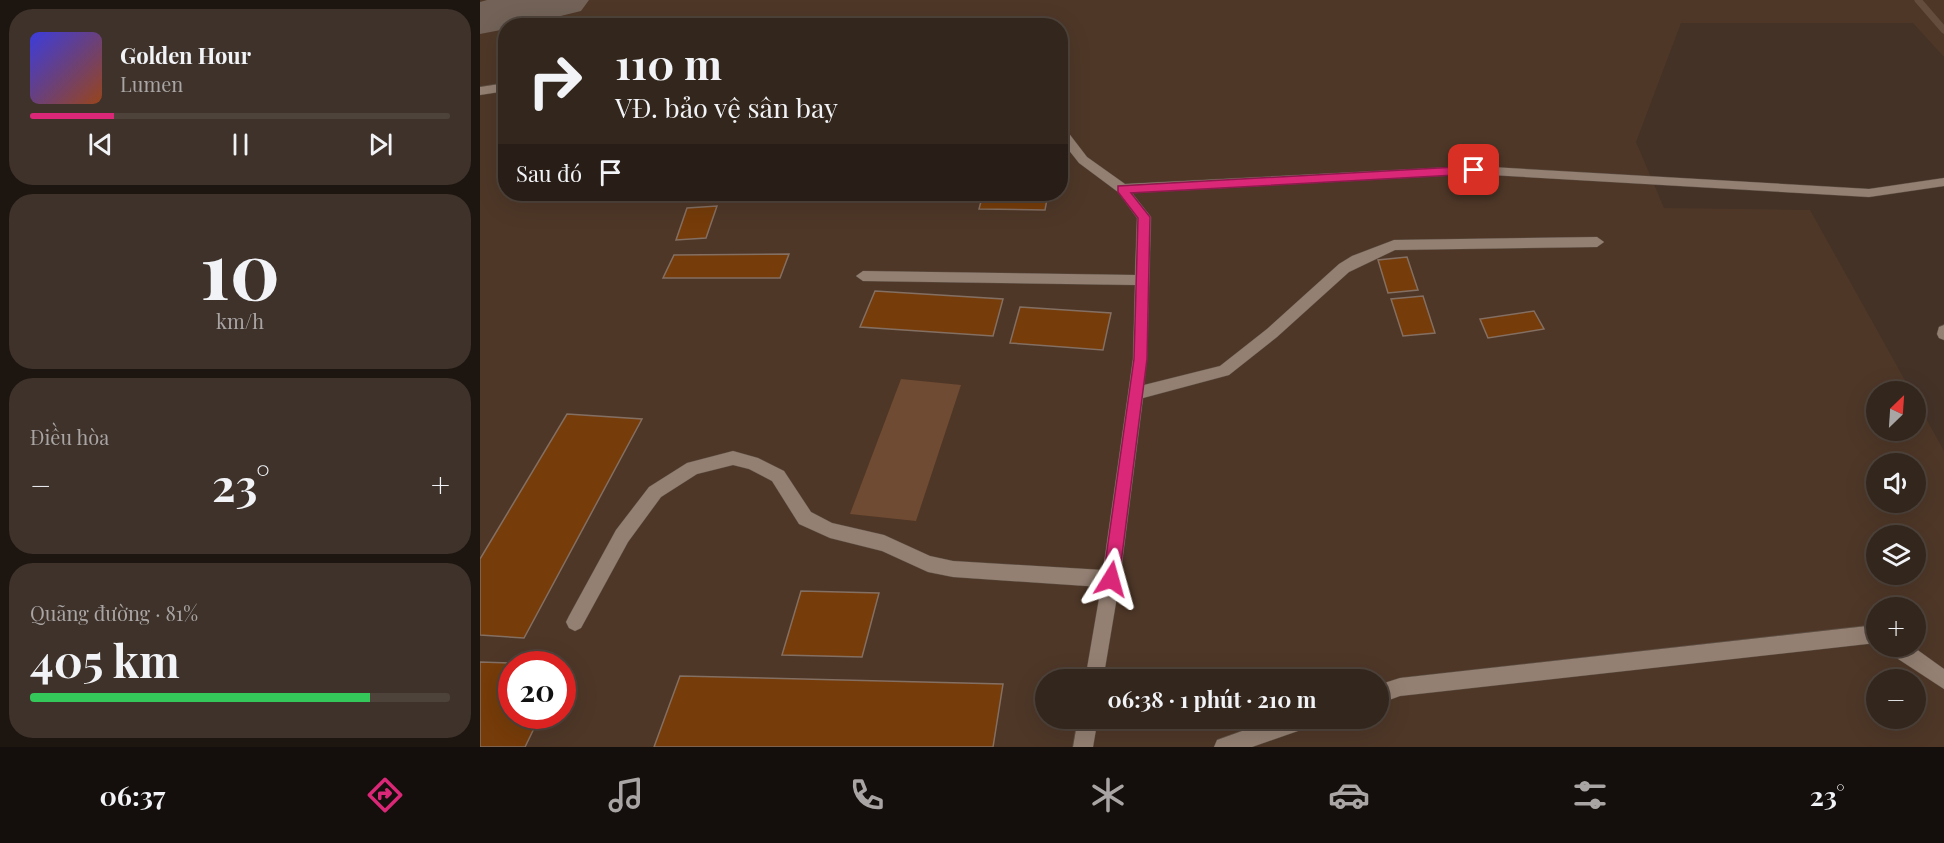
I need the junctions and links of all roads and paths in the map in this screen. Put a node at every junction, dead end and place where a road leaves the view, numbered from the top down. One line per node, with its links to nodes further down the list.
1 (498, 88): 2 (lane)
2 (480, 91)
3 (1068, 140): 5 (lane)
4 (1944, 182): 5 (lane)
5 (1122, 189): 8 (lane)
6 (1597, 242): 9 (lane)
7 (863, 276): 8 (lane)
8 (1142, 280): 9 (lane)
9 (1136, 393): 10 (lane)
10 (1111, 579): 11 (lane); 14 (lane)
11 (575, 622)
12 (1866, 635): 16 (lane)
13 (1912, 657): 15 (lane)
14 (1096, 669)
15 (1944, 680)
16 (1389, 691)
17 (1086, 729): 19 (lane)
18 (1276, 729): 20 (lane)
19 (1083, 747)
20 (1224, 747)

